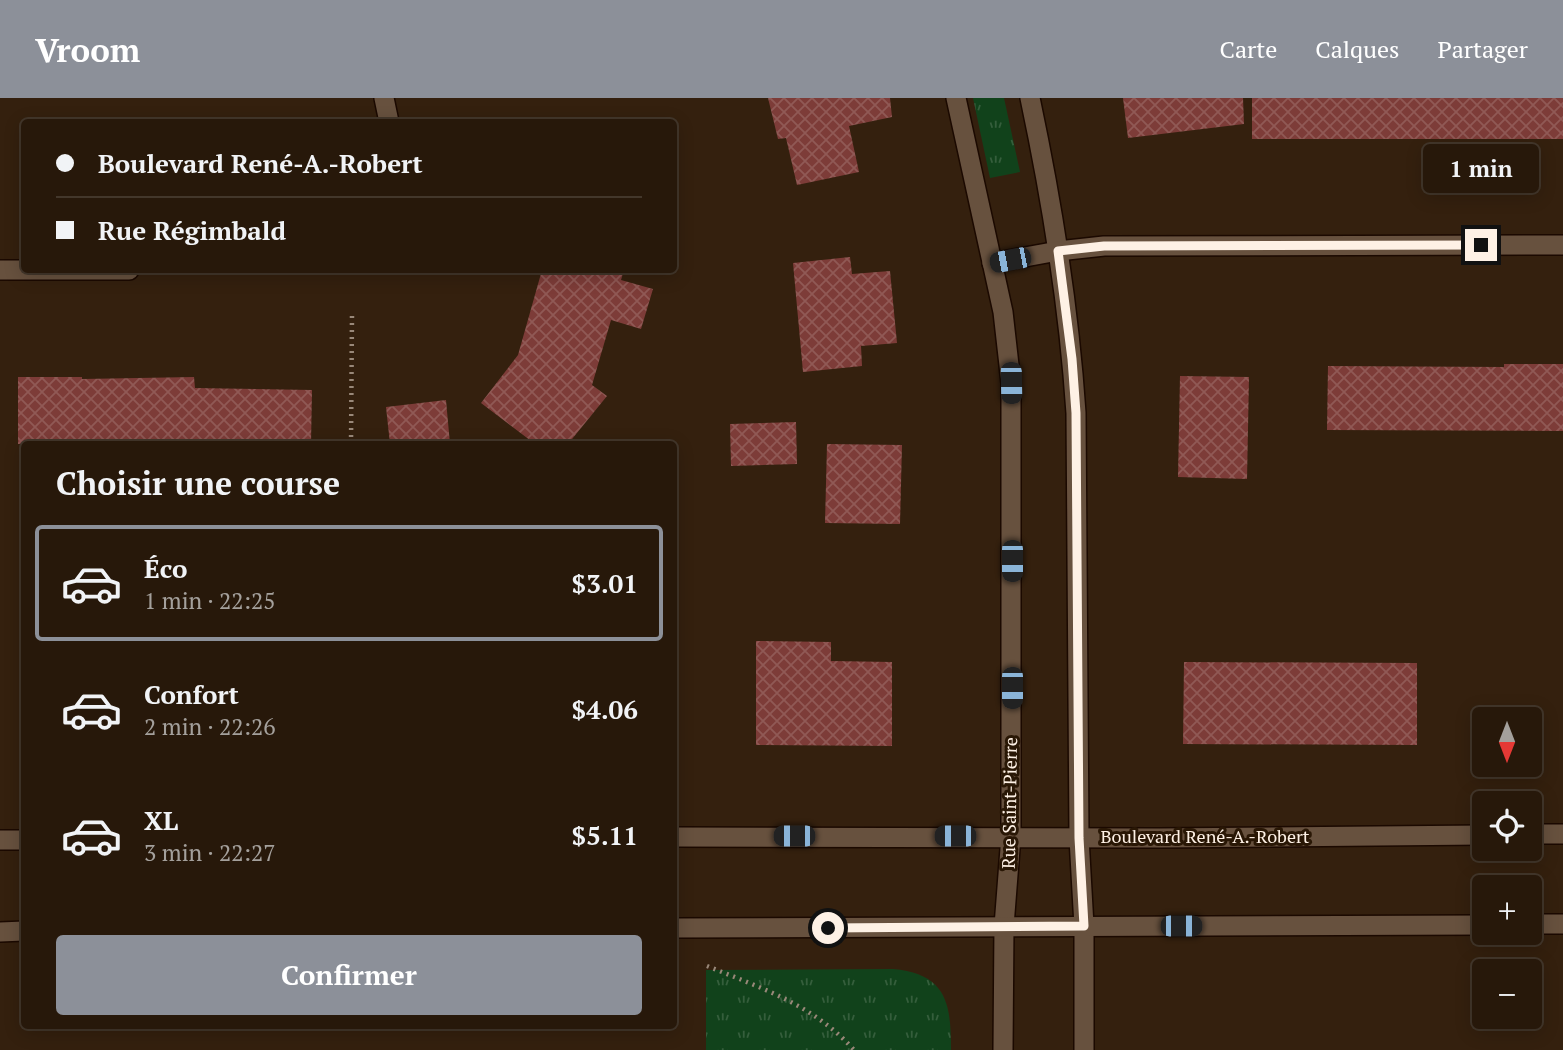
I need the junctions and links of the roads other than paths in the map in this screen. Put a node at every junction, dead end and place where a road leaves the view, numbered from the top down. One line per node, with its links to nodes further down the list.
1 (384, 98): 4 (street)
2 (956, 98): 7 (street, Rue Saint-Pierre)
3 (1030, 98): 6 (street)
4 (388, 119)
5 (1563, 245): 6 (street)
6 (1058, 251): 7 (street); 15 (street)
7 (992, 263): 13 (street, Rue Saint-Pierre)
8 (0, 270): 9 (street)
9 (21, 270)
10 (1542, 834): 11 (street)
11 (1563, 834)
12 (1472, 835): 15 (street, Boulevard René-A.-Robert)
13 (1011, 836): 14 (street, Boulevard René-A.-Robert); 15 (street, Boulevard René-A.-Robert); 21 (street, Rue Saint-Pierre)
14 (677, 837)
15 (1079, 838): 22 (street)
16 (0, 840): 17 (street)
17 (21, 840)
18 (1563, 924): 20 (street)
19 (1472, 925): 22 (street)
20 (1542, 925)
21 (1004, 926): 22 (street); 23 (street); 26 (street, Rue Saint-Pierre)
22 (1084, 926): 27 (street)
23 (677, 928)
24 (0, 932): 25 (street)
25 (21, 932)
26 (1003, 1050)
27 (1084, 1050)

